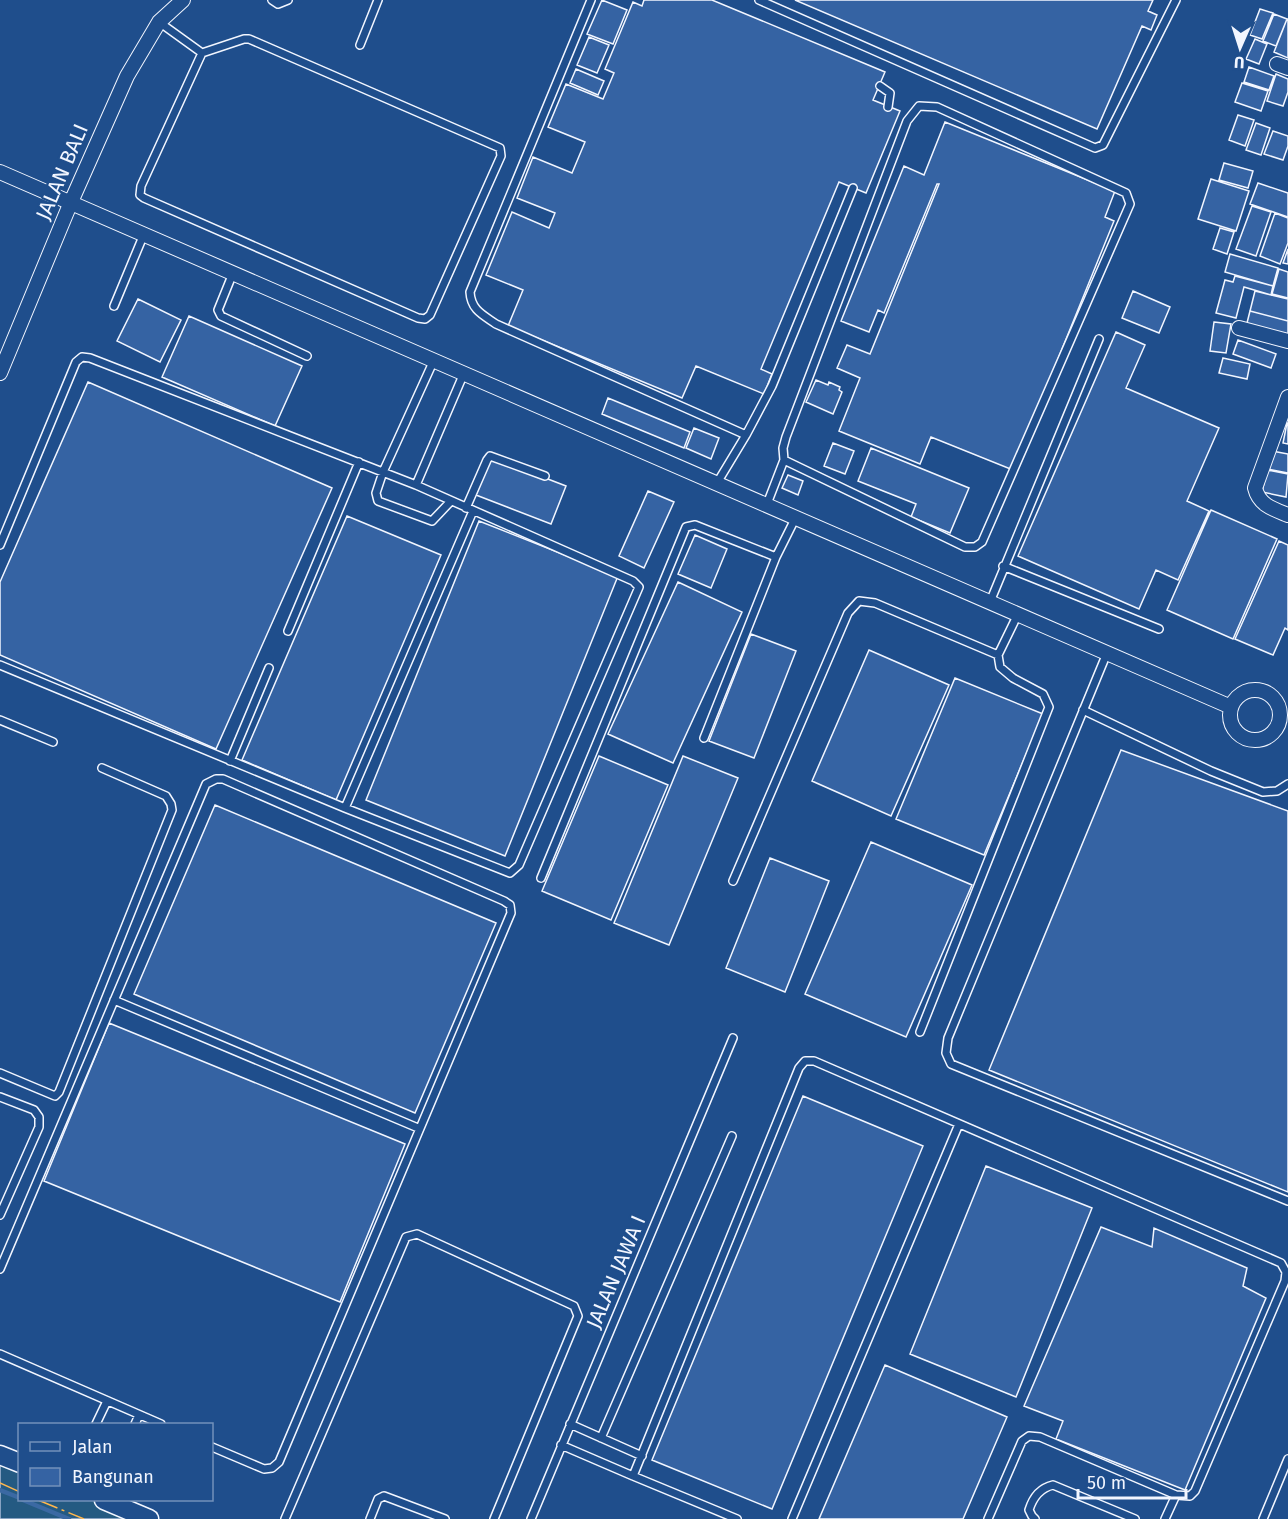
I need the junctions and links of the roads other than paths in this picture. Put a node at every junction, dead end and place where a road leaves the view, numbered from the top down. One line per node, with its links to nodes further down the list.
1 (183, 0): 8 (street, JALAN BALI)
2 (272, 0): 3 (lane)
3 (288, 0)
4 (378, 0): 9 (lane)
5 (591, 0): 28 (lane)
6 (759, 0): 7 (lane)
7 (1176, 0)
8 (159, 22): 10 (lane); 15 (street, JALAN BALI)
9 (360, 45)
10 (199, 51): 10 (lane)
11 (880, 86): 12 (lane)
12 (888, 107)
13 (0, 172): 15 (street)
14 (853, 188): 28 (lane)
15 (71, 202): 16 (street); 24 (street, JALAN BALI)
16 (144, 234): 17 (street); 18 (lane)
17 (233, 272): 22 (lane); 23 (street)
18 (114, 306)
19 (1239, 327): 21 (street)
20 (1099, 339): 42 (lane)
21 (1288, 341)
22 (307, 356)
23 (434, 360): 25 (street); 31 (lane)
24 (0, 373)
25 (464, 373): 33 (street); 34 (lane)
26 (1288, 397): 27 (street)
27 (1285, 414): 38 (street)
28 (746, 435): 33 (lane)
29 (784, 460): 29 (lane); 36 (lane)
30 (359, 462): 31 (lane); 40 (lane); 46 (lane)
31 (383, 472): 34 (lane); 35 (lane)
32 (544, 476): 37 (lane)
33 (717, 483): 36 (street)
34 (416, 485): 35 (lane)
35 (450, 501): 37 (lane)
36 (767, 504): 39 (street)
37 (470, 509): 60 (lane); 60 (lane)
38 (1288, 515)
39 (796, 517): 41 (lane); 43 (street)
40 (0, 545)
41 (776, 558): 55 (lane); 61 (lane)
42 (1004, 566): 43 (lane); 45 (lane)
43 (990, 602): 44 (street)
44 (1018, 614): 47 (street); 48 (lane)
45 (1159, 629)
46 (288, 631)
47 (1107, 653): 51 (street); 52 (lane)
48 (998, 655): 62 (lane); 64 (lane)
49 (0, 665): 57 (lane)
50 (269, 668): 57 (lane)
51 (1231, 706): 54 (street); 54 (street)
52 (1083, 710): 59 (lane); 71 (lane)
53 (0, 720): 56 (lane)
54 (1282, 734)
55 (704, 738)
56 (53, 742)
57 (230, 761): 60 (lane)
58 (102, 768): 66 (lane)
59 (1288, 784)
60 (345, 808)
61 (541, 878)
62 (733, 881)
63 (114, 1000): 69 (lane); 69 (lane); 73 (lane)
64 (920, 1032)
65 (733, 1038): 80 (lane, JALAN JAWA I)
66 (0, 1073)
67 (0, 1097): 72 (lane)
68 (959, 1124): 85 (lane); 89 (lane); 98 (lane)
69 (418, 1128): 83 (lane)
70 (732, 1136): 81 (lane)
71 (1288, 1201)
72 (0, 1215)
73 (0, 1269)
74 (0, 1354): 75 (lane)
75 (107, 1401): 76 (lane); 77 (lane)
76 (139, 1415): 78 (lane); 79 (lane)
77 (97, 1423)
78 (136, 1423)
79 (157, 1423)
80 (570, 1424): 81 (lane); 82 (lane, JALAN JAWA I)
81 (601, 1438): 85 (lane)
82 (561, 1445): 88 (lane); 96 (lane, JALAN JAWA I)
83 (213, 1446)
84 (0, 1455): 87 (street)
85 (642, 1456): 88 (lane)
86 (1288, 1459): 103 (lane)
87 (18, 1462)
88 (633, 1476): 97 (lane)
89 (1176, 1495): 99 (lane); 102 (lane)
90 (106, 1501): 91 (street)
91 (149, 1519)
92 (285, 1519): 95 (lane)
93 (370, 1519): 94 (lane)
94 (445, 1519)
95 (494, 1519)
96 (531, 1519)
97 (737, 1519)
98 (792, 1519)
99 (988, 1519)
100 (1035, 1519): 101 (lane)
101 (1135, 1519)
102 (1165, 1519)
103 (1263, 1519)

